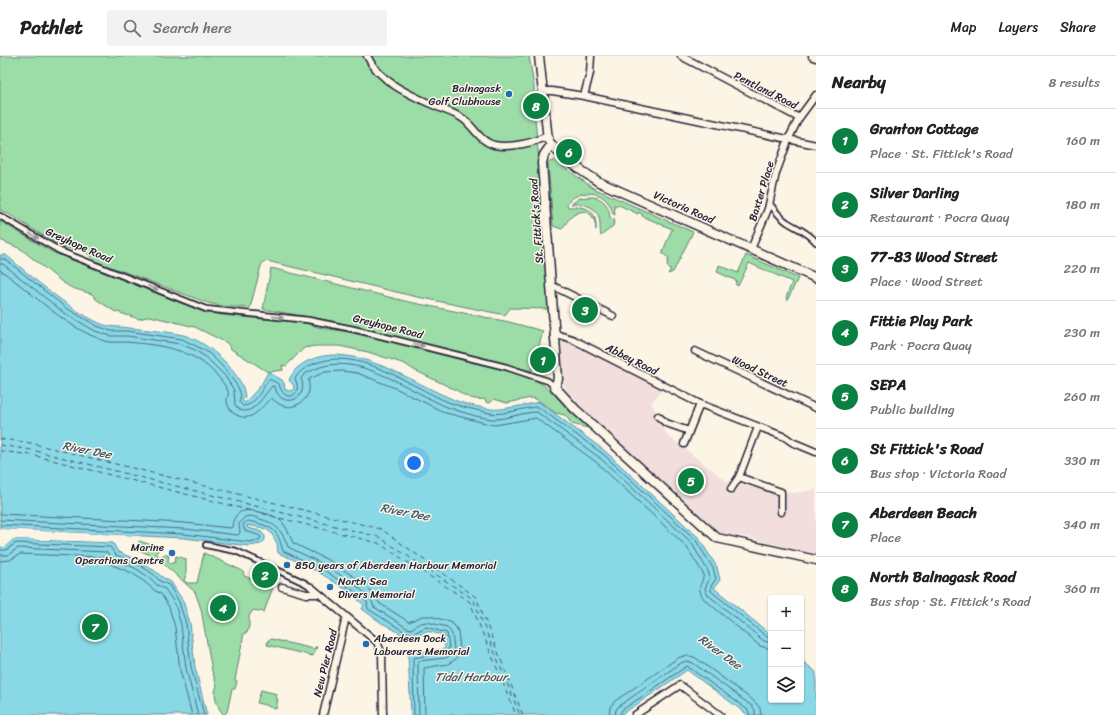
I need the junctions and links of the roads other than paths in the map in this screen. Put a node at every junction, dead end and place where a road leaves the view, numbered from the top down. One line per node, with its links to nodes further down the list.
1 (367, 56): 11 (street)
2 (539, 56): 7 (street)
3 (590, 56): 9 (street)
4 (681, 56): 10 (street, Pentland Road)
5 (813, 56): 6 (street)
6 (816, 57)
7 (544, 91): 9 (street); 11 (street)
8 (816, 95): 10 (street, Baxter Place)
9 (584, 96): 12 (street)
10 (799, 118): 12 (street, Baxter Place)
11 (547, 136): 14 (street)
12 (789, 138): 13 (street); 15 (street, Baxter Place)
13 (816, 144)
14 (551, 145): 18 (street, Victoria Road); 20 (street, St. Fittick's Road)
15 (770, 204): 17 (street); 18 (street, Baxter Place)
16 (0, 216): 24 (street, Greyhope Road, one-way to 24)
17 (816, 242)
18 (751, 249): 19 (street, Victoria Road)
19 (816, 278)
20 (551, 285): 21 (street); 22 (street, St. Fittick's Road)
21 (613, 316)
22 (554, 336): 24 (street, St. Fittick's Road); 25 (street, Abbey Road)
23 (695, 351): 26 (street, Wood Street)
24 (554, 386): 36 (street, Greyhope Road)
25 (700, 404): 28 (street, Abbey Road); 29 (street)
26 (816, 408)
27 (658, 416): 29 (street)
28 (758, 427): 31 (street, Abbey Road); 32 (street)
29 (689, 431): 30 (street)
30 (684, 444)
31 (816, 452)
32 (739, 477): 33 (street); 34 (street)
33 (731, 489)
34 (781, 512)
35 (206, 545): 38 (street)
36 (816, 560)
37 (282, 587): 39 (street)
38 (311, 587): 39 (street)
39 (318, 594): 40 (street)
40 (346, 617): 41 (street, New Pier Road); 42 (street)
41 (323, 715)
42 (383, 715)
43 (635, 715): 44 (street)
44 (720, 715)

